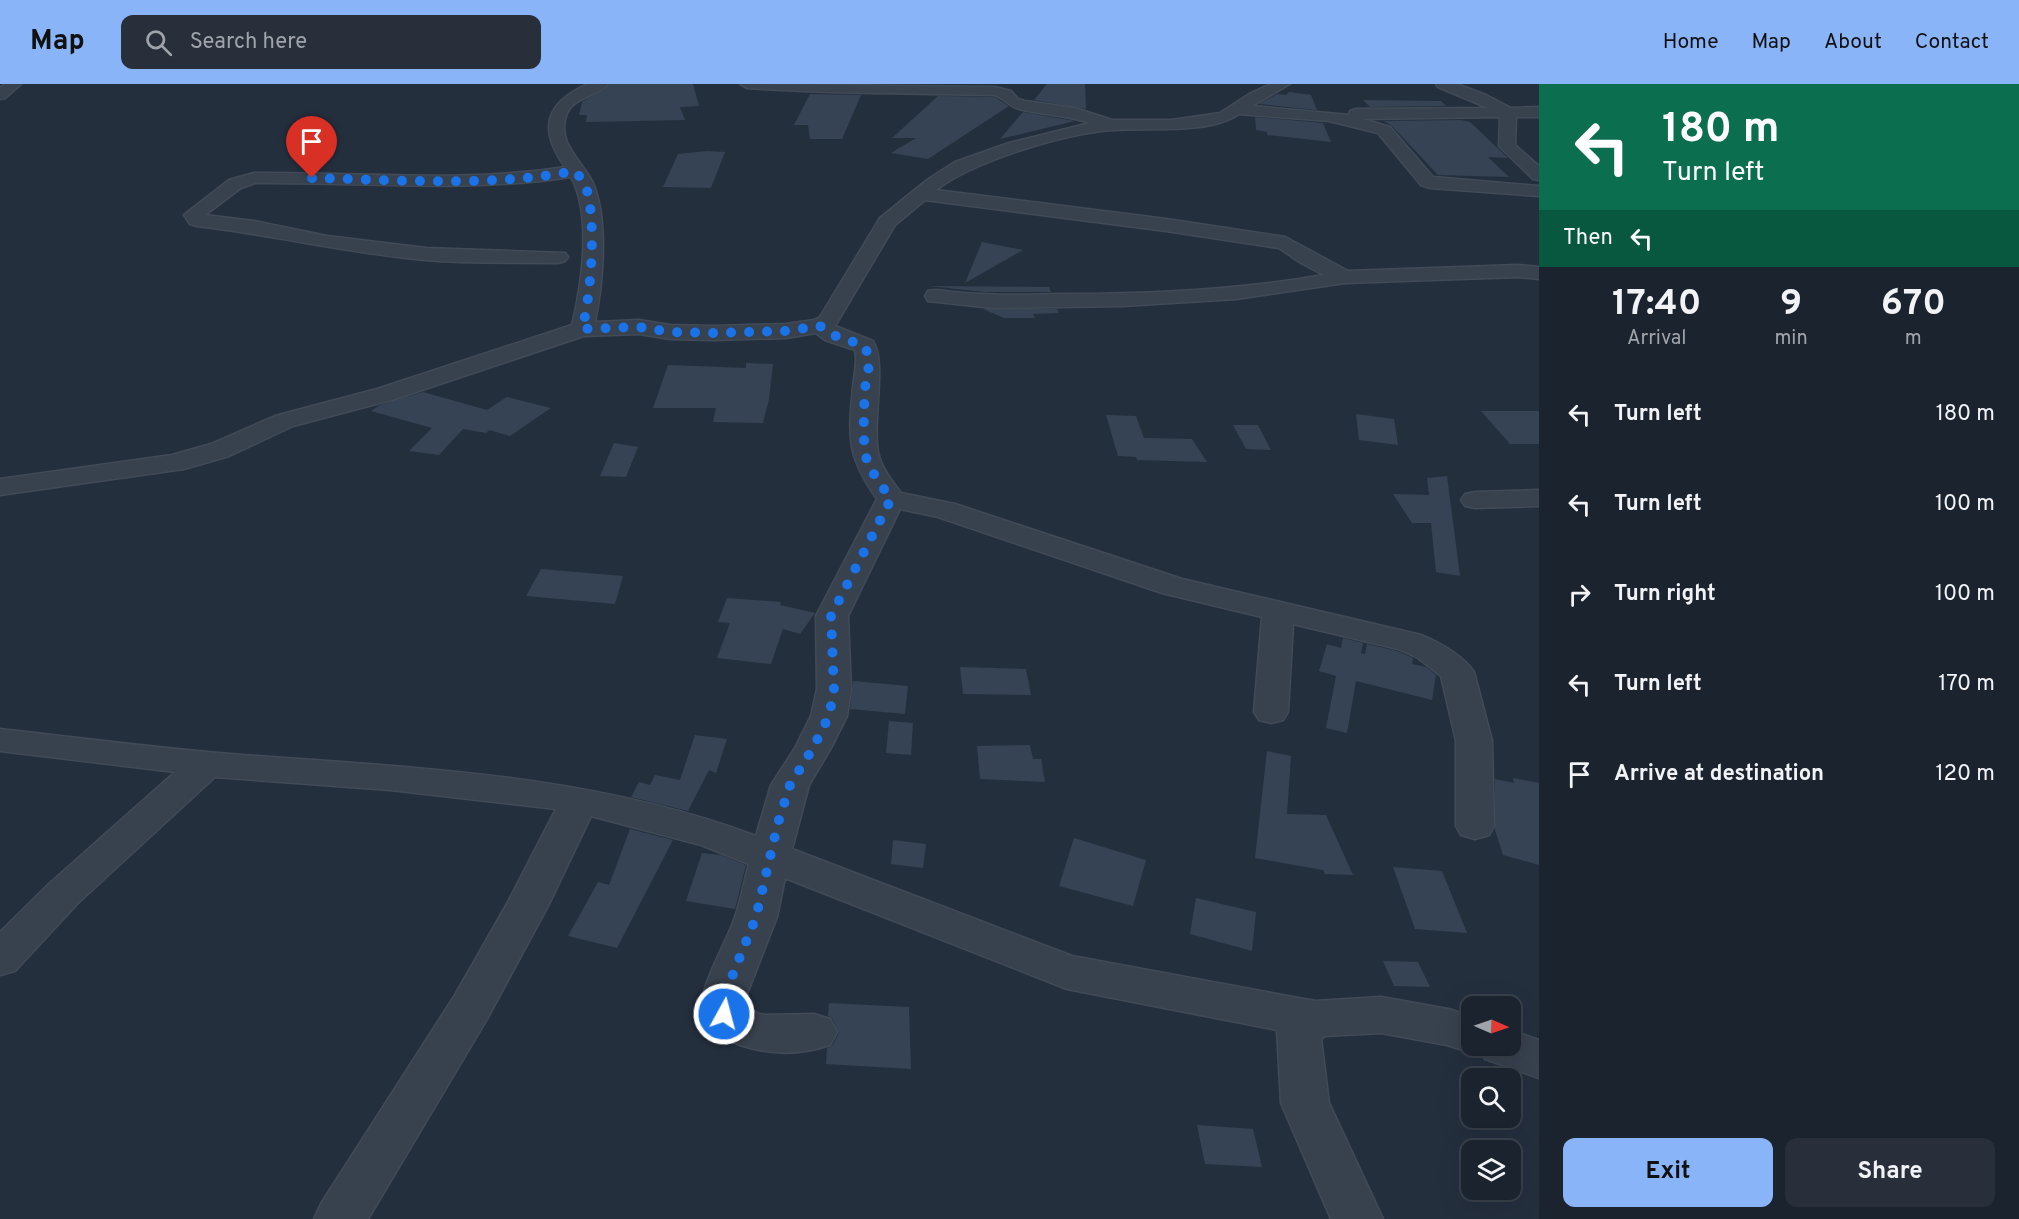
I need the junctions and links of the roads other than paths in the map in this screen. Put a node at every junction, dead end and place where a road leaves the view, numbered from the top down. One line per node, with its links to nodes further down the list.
1 (15, 84): 7 (street)
2 (602, 84): 13 (street)
3 (747, 84): 6 (street)
4 (1283, 84): 8 (street)
5 (1443, 84): 9 (street)
6 (794, 86): 12 (street)
7 (0, 95)
8 (1235, 109): 11 (street); 12 (street)
9 (1509, 112): 10 (street); 11 (street); 14 (street)
10 (1539, 112)
11 (1327, 117): 15 (street)
12 (1113, 125): 16 (street)
13 (575, 171): 17 (street); 22 (street)
14 (1539, 175)
15 (1539, 191)
16 (922, 194): 19 (street); 21 (street)
17 (558, 257)
18 (1539, 273): 19 (street)
19 (1345, 277): 20 (street)
20 (936, 296)
21 (820, 326): 22 (street); 25 (street)
22 (582, 329): 23 (street)
23 (0, 487)
24 (1539, 498): 26 (street)
25 (891, 499): 27 (street); 33 (street)
26 (1475, 500)
27 (1278, 611): 28 (street); 32 (street)
28 (1271, 712)
29 (0, 740): 30 (street)
30 (207, 764): 31 (street); 34 (street)
31 (580, 800): 33 (street); 40 (street)
32 (1475, 826)
33 (770, 857): 35 (street); 36 (street)
34 (0, 959)
35 (1316, 1019): 37 (street); 41 (street)
36 (814, 1032)
37 (1461, 1032)
38 (1521, 1053): 39 (street)
39 (1539, 1059)
40 (340, 1219)
41 (1357, 1219)

